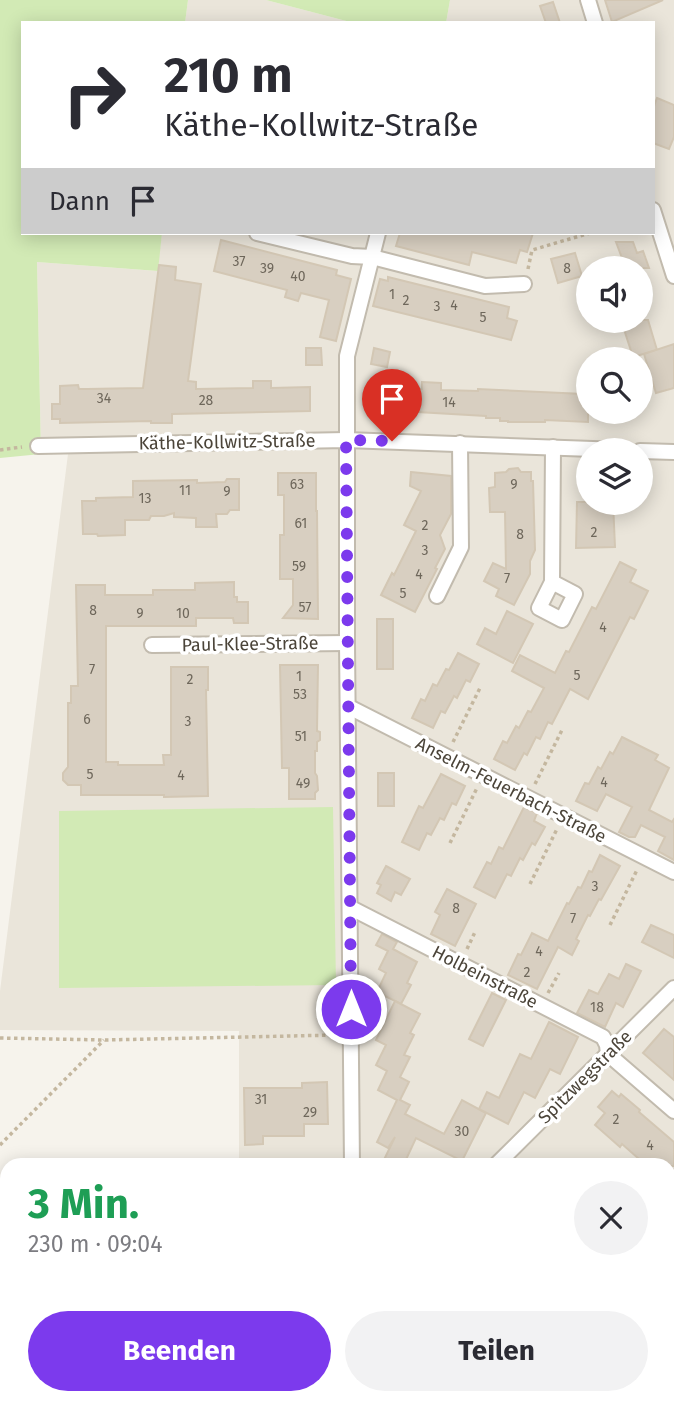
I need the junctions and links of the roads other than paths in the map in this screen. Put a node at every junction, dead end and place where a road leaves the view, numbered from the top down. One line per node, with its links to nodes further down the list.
1 (588, 0): 2 (street)
2 (594, 21)
3 (655, 216): 7 (street)
4 (265, 235): 6 (street)
5 (378, 235): 6 (street)
6 (372, 257): 8 (street); 9 (street)
7 (674, 276)
8 (524, 284)
9 (346, 440): 10 (street, Käthe-Kollwitz-Straße); 11 (street, Käthe-Kollwitz-Straße); 18 (street)
10 (460, 443): 12 (street, Käthe-Kollwitz-Straße); 17 (street)
11 (38, 446)
12 (553, 447): 13 (street, Käthe-Kollwitz-Straße); 16 (street)
13 (576, 448)
14 (653, 451): 15 (street)
15 (674, 452)
16 (552, 582)
17 (437, 596)
18 (347, 643): 19 (street, Paul-Klee-Straße); 20 (street)
19 (152, 645)
20 (349, 707): 21 (street, Anselm-Feuerbach-Straße); 22 (street)
21 (674, 872)
22 (351, 908): 24 (street, Holbeinstraße); 26 (street)
23 (674, 988): 24 (street, Spitzwegstraße)
24 (608, 1054): 25 (street, Holbeinstraße); 27 (street, Spitzwegstraße)
25 (674, 1111)
26 (352, 1158)
27 (503, 1158)

